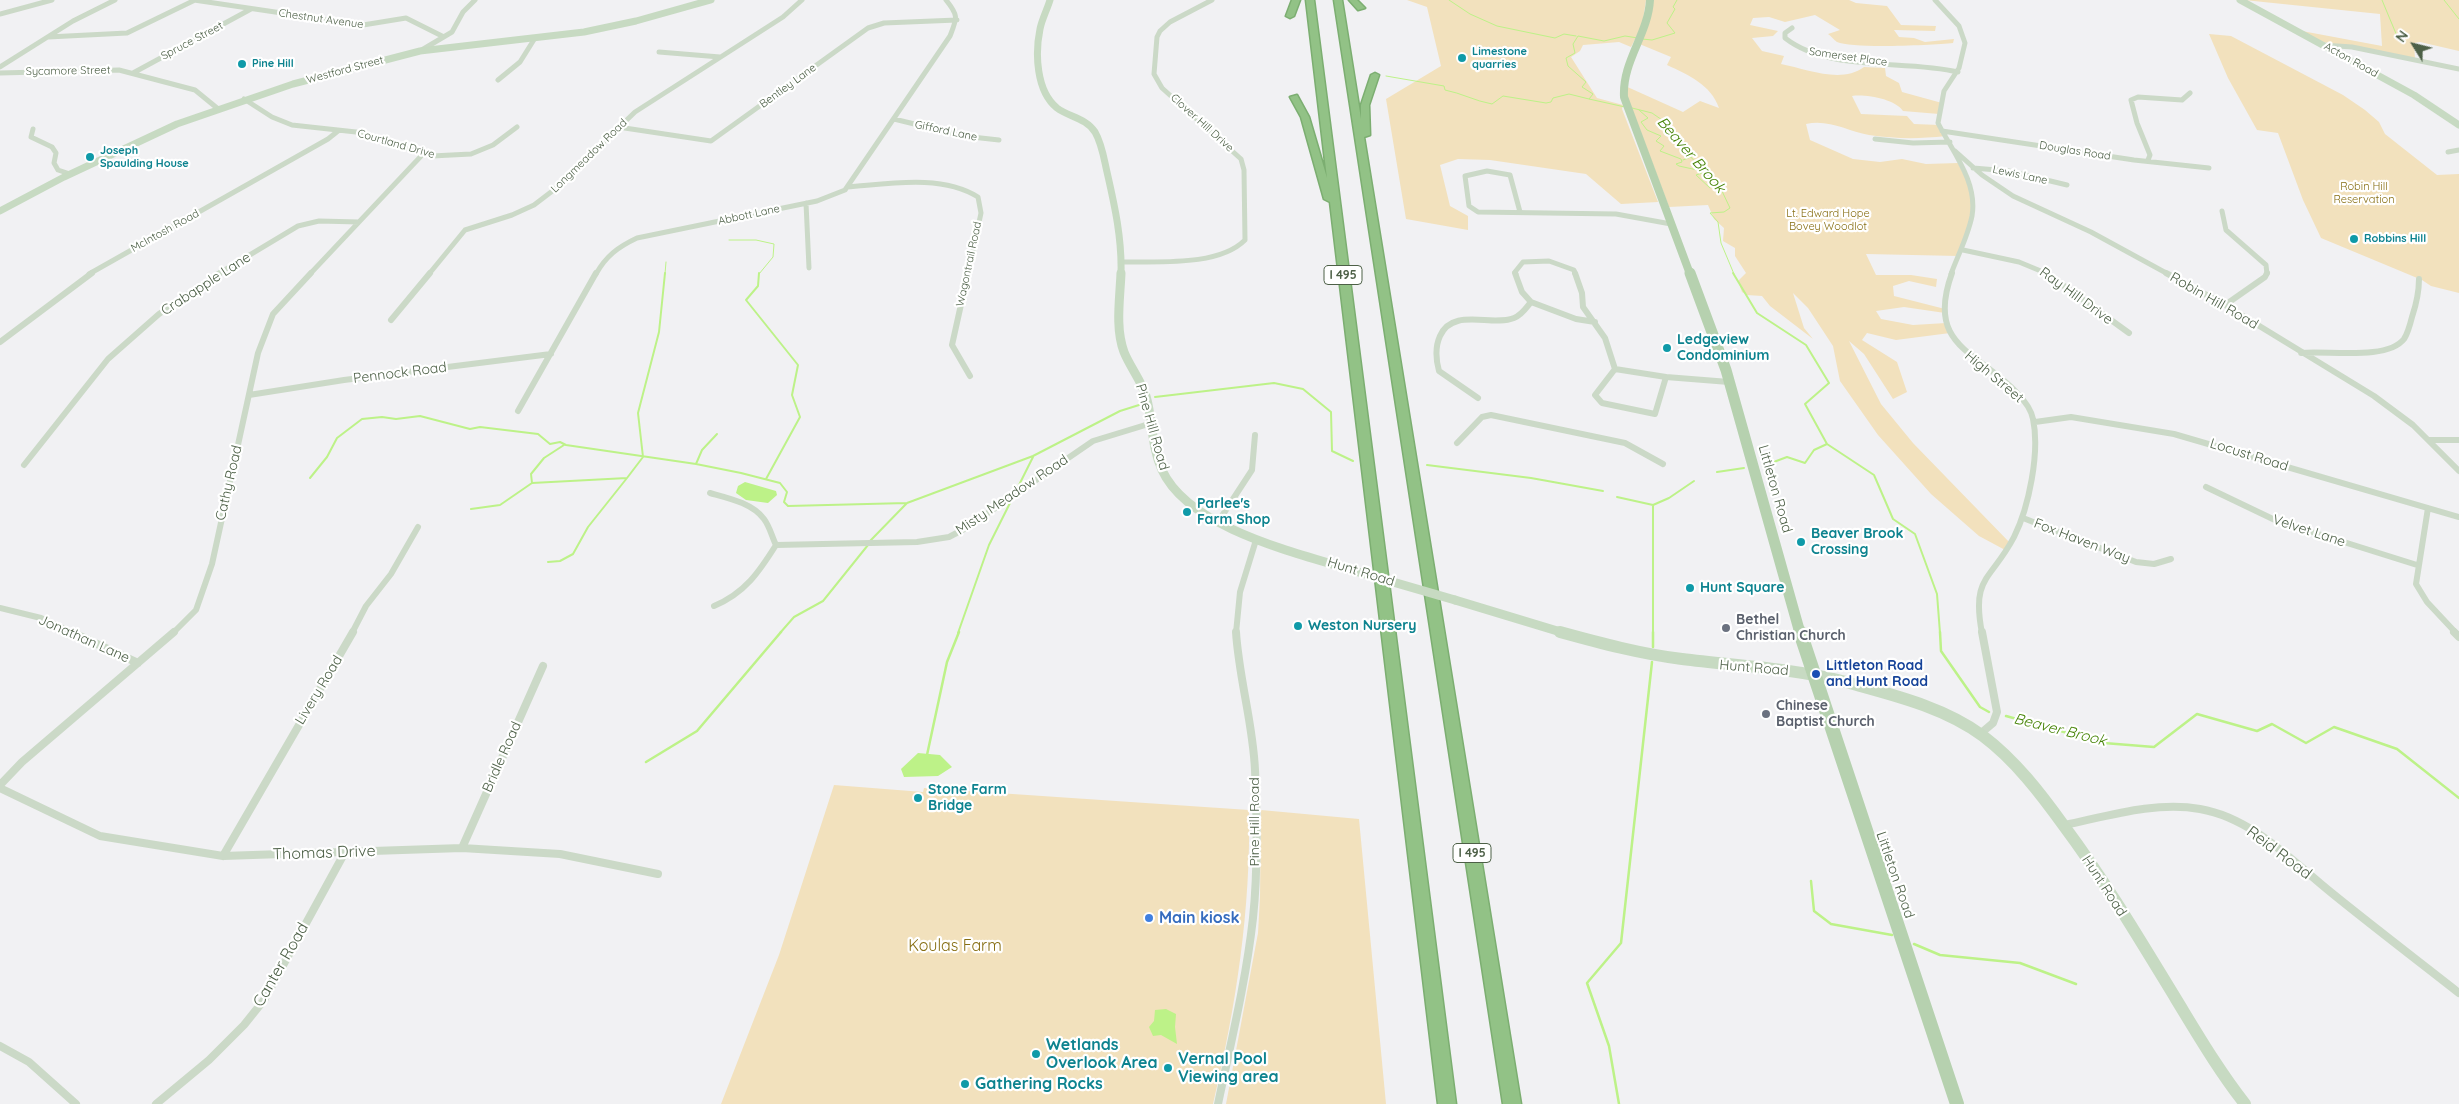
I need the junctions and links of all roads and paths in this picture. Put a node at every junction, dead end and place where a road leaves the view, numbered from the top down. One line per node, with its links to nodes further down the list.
1 (52, 0): 19 (street)
2 (115, 0): 23 (street)
3 (194, 0): 18 (street, Chestnut Avenue); 23 (street)
4 (475, 0): 24 (street)
5 (711, 0): 25 (street, Westford Street)
6 (802, 0): 29 (street, Longmeadow Road)
7 (946, 0): 21 (street)
8 (1050, 0): 70 (street, Pine Hill Road)
9 (1212, 0): 70 (street, Clover Hill Drive)
10 (1296, 0): 20 (highway)
11 (1310, 0): 66 (highway, I 495)
12 (1338, 0): 61 (highway, I 495)
13 (1353, 0): 17 (highway)
14 (1650, 0): 68 (main road, Littleton Road)
15 (1935, 0): 32 (street)
16 (2240, 0): 26 (street, Acton Road)
17 (1361, 8)
18 (252, 9): 24 (street, Chestnut Avenue); 34 (street, Spruce Street)
19 (0, 14)
20 (1290, 16)
21 (957, 20): 41 (street, Abbott Lane); 44 (street, Bentley Lane)
22 (1792, 28): 32 (street, Somerset Place)
23 (48, 37): 30 (street)
24 (444, 37): 27 (street)
25 (535, 38): 27 (street, Westford Street); 36 (street)
26 (2323, 45): 31 (street); 42 (street, Acton Road)
27 (420, 51): 39 (street, Westford Street)
28 (659, 52): 29 (street)
29 (720, 57): 44 (street, Longmeadow Road)
30 (0, 67)
31 (2459, 69)
32 (1958, 72): 47 (street)
33 (0, 73): 34 (street, Sycamore Street)
34 (133, 73): 40 (street, Sycamore Street)
35 (1374, 75): 61 (highway)
36 (498, 80)
37 (2190, 93): 55 (street)
38 (1294, 98): 66 (highway)
39 (244, 99): 40 (street, Westford Street); 46 (street, Courtland Drive)
40 (217, 108): 58 (street, Westford Street)
41 (894, 119): 49 (street, Gifford Lane); 60 (street, Abbott Lane)
42 (2459, 125)
43 (517, 127): 54 (street, Courtland Drive)
44 (618, 127): 75 (street, Longmeadow Road)
45 (33, 129): 58 (street)
46 (338, 131): 54 (street, Courtland Drive); 78 (street, McIntosh Road)
47 (1942, 131): 50 (street, High Street); 55 (street, Douglas Road)
48 (1875, 139): 50 (street)
49 (999, 140)
50 (1950, 142): 52 (street, High Street)
51 (2459, 150): 53 (street)
52 (1955, 151): 56 (street, Robin Hill Road); 69 (street, High Street)
53 (2448, 152)
54 (423, 154): 67 (street, Cathy Road)
55 (2148, 160): 57 (street, Douglas Road)
56 (1974, 168): 59 (street, Lewis Lane); 74 (street, Robin Hill Road)
57 (2209, 168)
58 (70, 174): 63 (street, Westford Street)
59 (2067, 185)
60 (847, 187): 62 (street, Abbott Lane); 82 (street, Wagontrail Road)
61 (1369, 197): 127 (highway, I 495)
62 (806, 204): 71 (street); 80 (street, Abbott Lane)
63 (0, 211)
64 (2222, 211): 74 (street)
65 (1520, 212): 65 (street); 68 (street)
66 (1337, 216): 126 (highway, I 495)
67 (359, 222): 85 (street, Cathy Road); 95 (street, Crabapple Lane)
68 (1671, 224): 84 (main road, Littleton Road)
69 (1963, 250): 77 (street, Ray Hill Drive); 88 (street, High Street)
70 (1121, 262): 89 (street, Pine Hill Road)
71 (809, 268)
72 (2419, 279): 79 (street)
73 (1532, 302): 76 (street); 76 (street); 86 (street)
74 (2225, 305): 79 (street, Robin Hill Road)
75 (390, 320)
76 (1595, 322): 81 (street)
77 (2129, 333)
78 (0, 342)
79 (2301, 353): 91 (street, Robin Hill Road)
80 (551, 354): 85 (street, Pennock Road); 87 (street, Abbott Lane)
81 (1615, 369): 83 (street); 83 (street)
82 (970, 376)
83 (1666, 377): 84 (street)
84 (1729, 382): 113 (main road, Littleton Road)
85 (250, 394): 111 (street, Cathy Road)
86 (1478, 398)
87 (518, 411)
88 (2035, 422): 99 (street, Locust Road); 101 (street)
89 (1152, 423): 102 (street, Pine Hill Road); 105 (street, Misty Meadow Road)
90 (1255, 435): 102 (street)
91 (2430, 440): 92 (street); 96 (street, Robin Hill Road)
92 (2459, 440)
93 (1457, 443): 94 (street)
94 (1663, 464)
95 (24, 465)
96 (2459, 471)
97 (2206, 487): 107 (street, Velvet Lane)
98 (710, 493): 105 (street)
99 (2428, 508): 100 (street, Locust Road); 107 (street)
100 (2459, 517)
101 (2022, 518): 106 (street, Fox Haven Way); 114 (street)
102 (1218, 522): 104 (street, Pine Hill Road)
103 (418, 527): 119 (street, Livery Road)
104 (1256, 540): 113 (street, Hunt Road, bridge); 125 (street, Pine Hill Road)
105 (776, 544): 108 (street)
106 (2171, 559)
107 (2417, 565): 110 (street)
108 (714, 606)
109 (0, 608): 111 (street, Jonathan Lane)
110 (2459, 637)
111 (138, 663): 115 (street, Cathy Road)
112 (543, 666): 117 (street, Bridle Road)
113 (1813, 674): 114 (street, Hunt Road); 128 (main road, Littleton Road)
114 (1980, 734): 116 (street, Hunt Road)
115 (0, 787): 119 (street, Thomas Drive)
116 (2065, 825): 121 (street, Reid Road); 129 (street, Hunt Road)
117 (462, 848): 118 (street, Thomas Drive); 120 (street, Thomas Drive)
118 (345, 852): 119 (street, Thomas Drive); 124 (street, Canter Road)
119 (223, 856)
120 (658, 874)
121 (2459, 993)
122 (0, 1046): 123 (street)
123 (76, 1104)
124 (156, 1104)
125 (1218, 1104)
126 (1447, 1104)
127 (1512, 1104)
128 (1957, 1104)
129 (2245, 1104)

